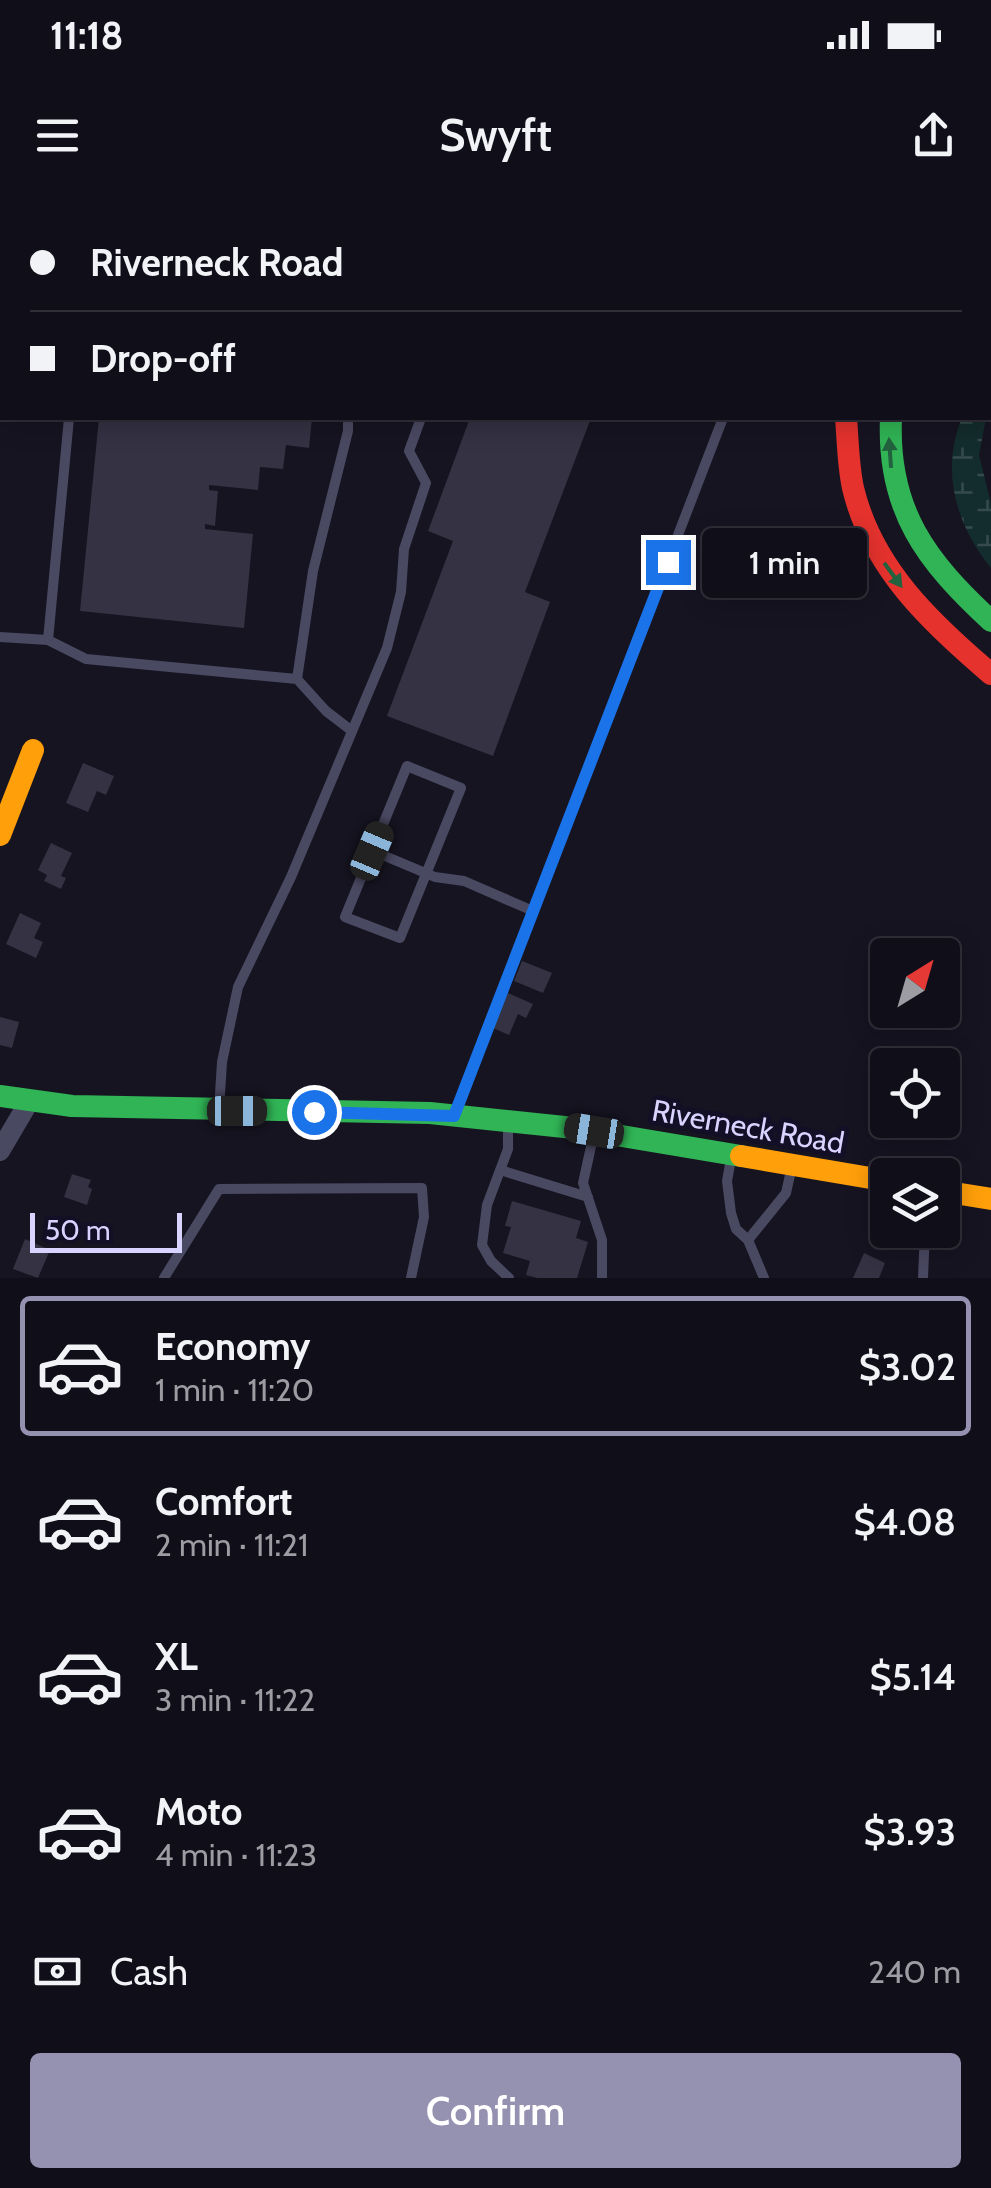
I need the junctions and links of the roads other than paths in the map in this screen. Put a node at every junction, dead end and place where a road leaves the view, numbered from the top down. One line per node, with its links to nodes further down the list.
1 (69, 420): 9 (lane)
2 (348, 420): 11 (lane)
3 (420, 420): 12 (lane)
4 (722, 420): 17 (lane)
5 (846, 420): 10 (main road, one-way to 10)
6 (891, 420): 7 (main road, one-way to 6)
7 (991, 621)
8 (0, 637): 9 (lane)
9 (48, 640): 11 (lane)
10 (991, 674)
11 (298, 679): 12 (lane)
12 (352, 731): 20 (lane)
13 (33, 750): 14 (main road)
14 (0, 835)
15 (372, 851): 16 (lane); 16 (lane); 16 (lane)
16 (427, 874): 17 (lane)
17 (532, 910): 21 (lane)
18 (0, 1096): 19 (main road, Riverneck Road)
19 (30, 1100): 20 (main road, Riverneck Road); 24 (street)
20 (218, 1111): 21 (main road, Riverneck Road)
21 (454, 1116): 22 (main road, Riverneck Road)
22 (508, 1121): 23 (main road, Riverneck Road); 27 (lane)
23 (594, 1131): 25 (main road, Riverneck Road); 30 (lane)
24 (0, 1150)
25 (731, 1154): 26 (main road, Riverneck Road); 32 (lane)
26 (792, 1165): 28 (main road, Riverneck Road); 32 (lane)
27 (500, 1170): 30 (lane); 36 (lane)
28 (870, 1179)
29 (960, 1194): 31 (main road)
30 (588, 1197): 37 (lane)
31 (991, 1200)
32 (748, 1240): 38 (lane)
33 (924, 1248): 39 (lane)
34 (164, 1278): 35 (lane)
35 (411, 1278)
36 (509, 1278)
37 (602, 1278)
38 (764, 1278)
39 (923, 1278)

